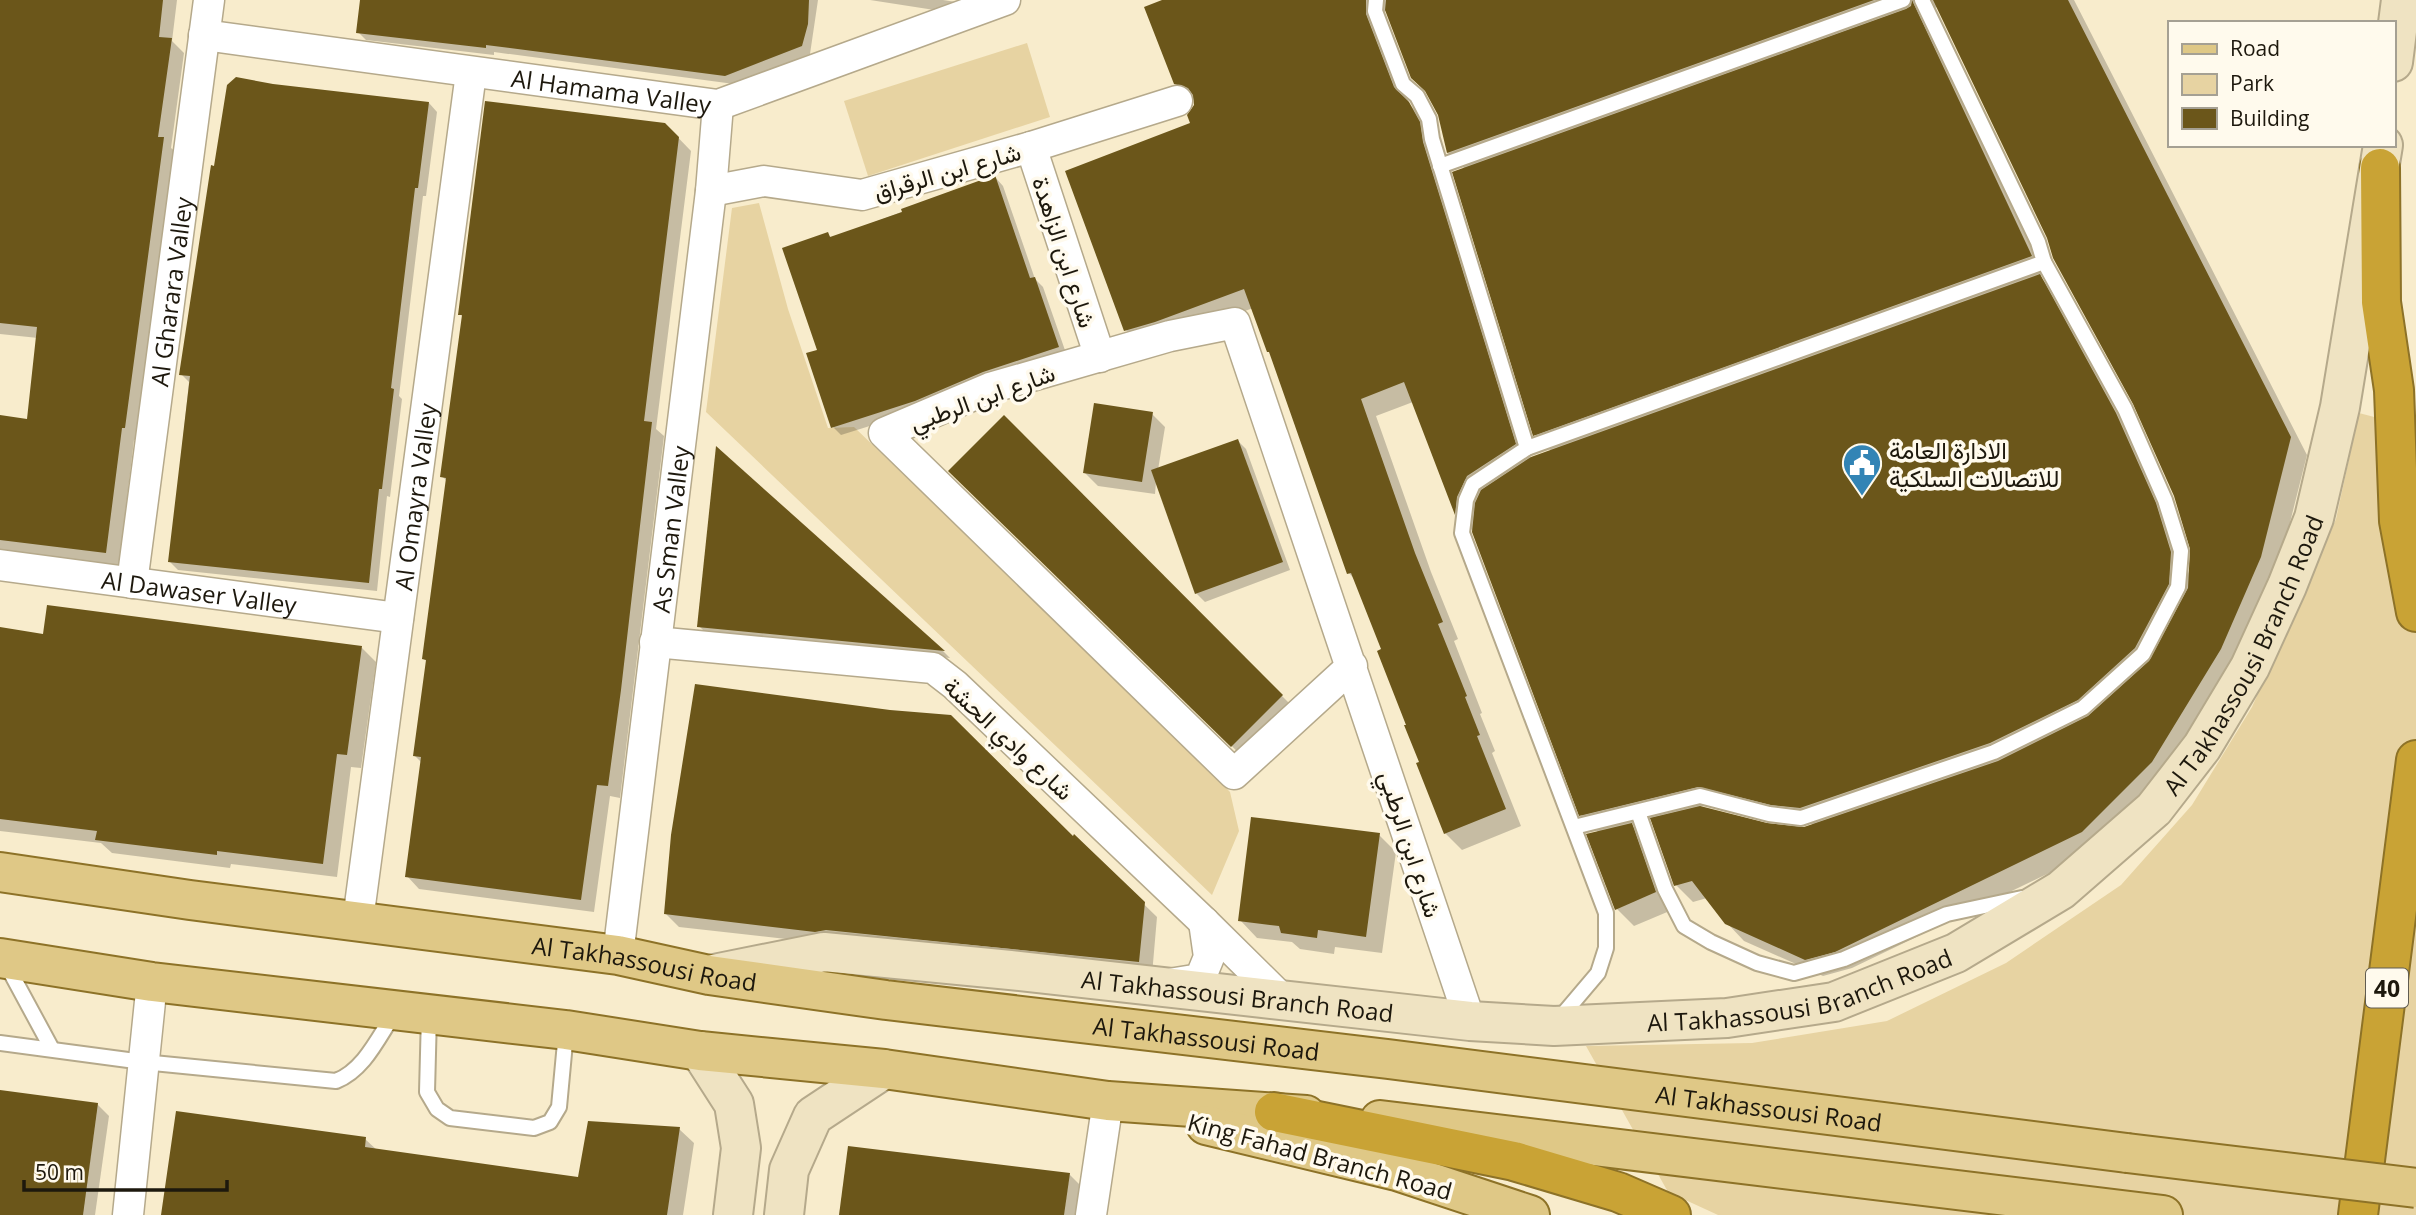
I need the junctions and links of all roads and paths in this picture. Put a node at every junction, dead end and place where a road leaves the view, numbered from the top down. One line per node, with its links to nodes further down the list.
1 (209, 0): 7 (street, Al Gharara Valley)
2 (1005, 0): 11 (street, Al Hamama Valley)
3 (1376, 0): 14 (lane)
4 (1903, 0): 14 (lane)
5 (1922, 0): 16 (lane)
6 (2401, 0): 8 (main road)
7 (204, 35): 9 (street, Al Hamama Valley); 20 (street, Al Gharara Valley)
8 (2395, 46)
9 (471, 73): 11 (street, Al Hamama Valley); 22 (street, Al Omayra Valley)
10 (1177, 101): 12 (street, شارع ابن الرقراق)
11 (718, 106): 15 (street, As Sman Valley)
12 (1031, 147): 15 (street, شارع ابن الرقراق); 17 (street, شارع ابن الزاهدة)
13 (2381, 157): 21 (highway); 29 (main road, Al Takhassousi Branch Road)
14 (1440, 166): 18 (lane)
15 (711, 191): 23 (street, As Sman Valley)
16 (2044, 262): 18 (lane); 26 (lane)
17 (1100, 357): 24 (street, شارع ابن الرطبي); 24 (street, شارع ابن الرطبي)
18 (1527, 448): 27 (lane)
19 (0, 565): 20 (street, Al Dawaser Valley)
20 (132, 583): 22 (street, Al Dawaser Valley)
21 (2416, 612)
22 (398, 618): 30 (street, Al Omayra Valley)
23 (655, 642): 31 (street, شارع وادي الحشة); 32 (street, As Sman Valley)
24 (1352, 666): 39 (street, شارع ابن الرطبي)
25 (2416, 760): 57 (highway, 40)
26 (1638, 811): 27 (lane); 29 (lane)
27 (1574, 827): 40 (lane)
28 (0, 872): 30 (main road, Al Takhassousi Road)
29 (2062, 890): 40 (main road, Al Takhassousi Branch Road)
30 (358, 920): 32 (main road, Al Takhassousi Road)
31 (1204, 922): 36 (street); 37 (street, شارع وادي الحشة)
32 (618, 955): 34 (main road, Al Takhassousi Road)
33 (2, 958): 35 (main road); 43 (lane)
34 (709, 975): 36 (main road, Al Takhassousi Branch Road); 49 (main road, Al Takhassousi Road, bridge)
35 (152, 982): 38 (main road); 45 (street)
36 (1156, 987): 37 (main road, Al Takhassousi Branch Road)
37 (1284, 1002): 39 (main road, Al Takhassousi Branch Road)
38 (413, 1012): 41 (main road); 41 (lane); 45 (lane)
39 (1470, 1021): 40 (main road, Al Takhassousi Branch Road)
40 (1554, 1026)
41 (566, 1030): 44 (main road)
42 (0, 1044): 43 (lane)
43 (52, 1049): 45 (lane)
44 (701, 1051): 46 (main road); 51 (main road)
45 (143, 1062): 50 (street)
46 (884, 1069): 47 (main road); 52 (main road)
47 (1108, 1101): 48 (main road); 53 (street); 54 (main road, King Fahad Branch Road)
48 (1274, 1112): 55 (highway); 56 (main road)
49 (2416, 1188)
50 (128, 1215)
51 (733, 1215)
52 (783, 1215)
53 (1091, 1215)
54 (1531, 1215)
55 (1671, 1215)
56 (2163, 1215)
57 (2358, 1215)

